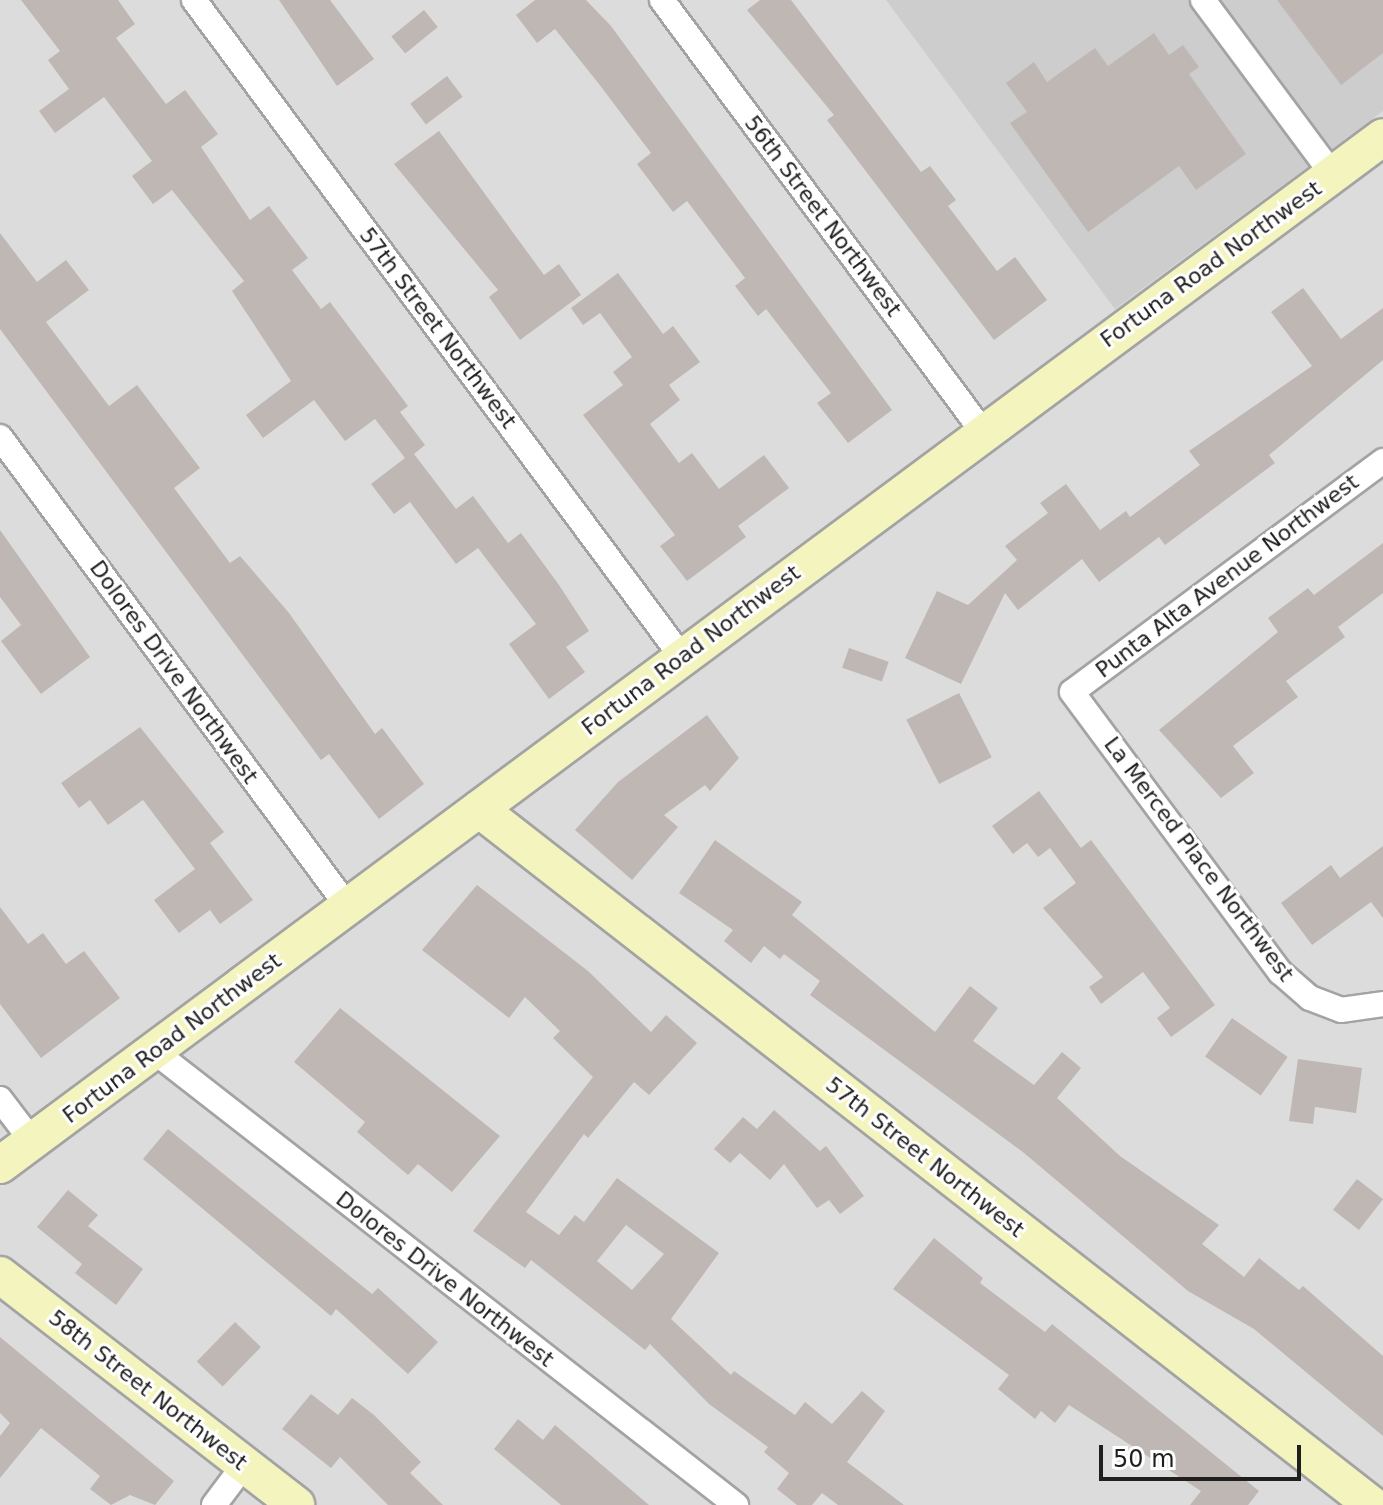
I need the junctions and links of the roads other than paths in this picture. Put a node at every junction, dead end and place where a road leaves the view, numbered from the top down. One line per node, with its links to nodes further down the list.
1 (194, 0): 9 (street, 57th Street Northwest)
2 (662, 0): 6 (street, 56th Street Northwest)
3 (1203, 0): 5 (street)
4 (1383, 137): 5 (street, Fortuna Road Northwest)
5 (1332, 174): 6 (street, Fortuna Road Northwest)
6 (983, 432): 9 (street, Fortuna Road Northwest)
7 (0, 437): 12 (street, Dolores Drive Northwest)
8 (1383, 461): 10 (street, Punta Alta Avenue Northwest)
9 (682, 657): 11 (street, Fortuna Road Northwest)
10 (1072, 692): 13 (street, La Merced Place Northwest)
11 (479, 809): 12 (street, Fortuna Road Northwest); 23 (street, 57th Street Northwest)
12 (348, 907): 14 (street, Fortuna Road Northwest)
13 (1383, 1004)
14 (155, 1052): 16 (street, Fortuna Road Northwest); 22 (street, Dolores Drive Northwest)
15 (0, 1099): 16 (street)
16 (32, 1141): 17 (street, Fortuna Road Northwest)
17 (0, 1165)
18 (0, 1275): 19 (street, 58th Street Northwest)
19 (244, 1465): 20 (street); 21 (street, 58th Street Northwest)
20 (214, 1505)
21 (296, 1505)
22 (736, 1505)
23 (1372, 1505)

